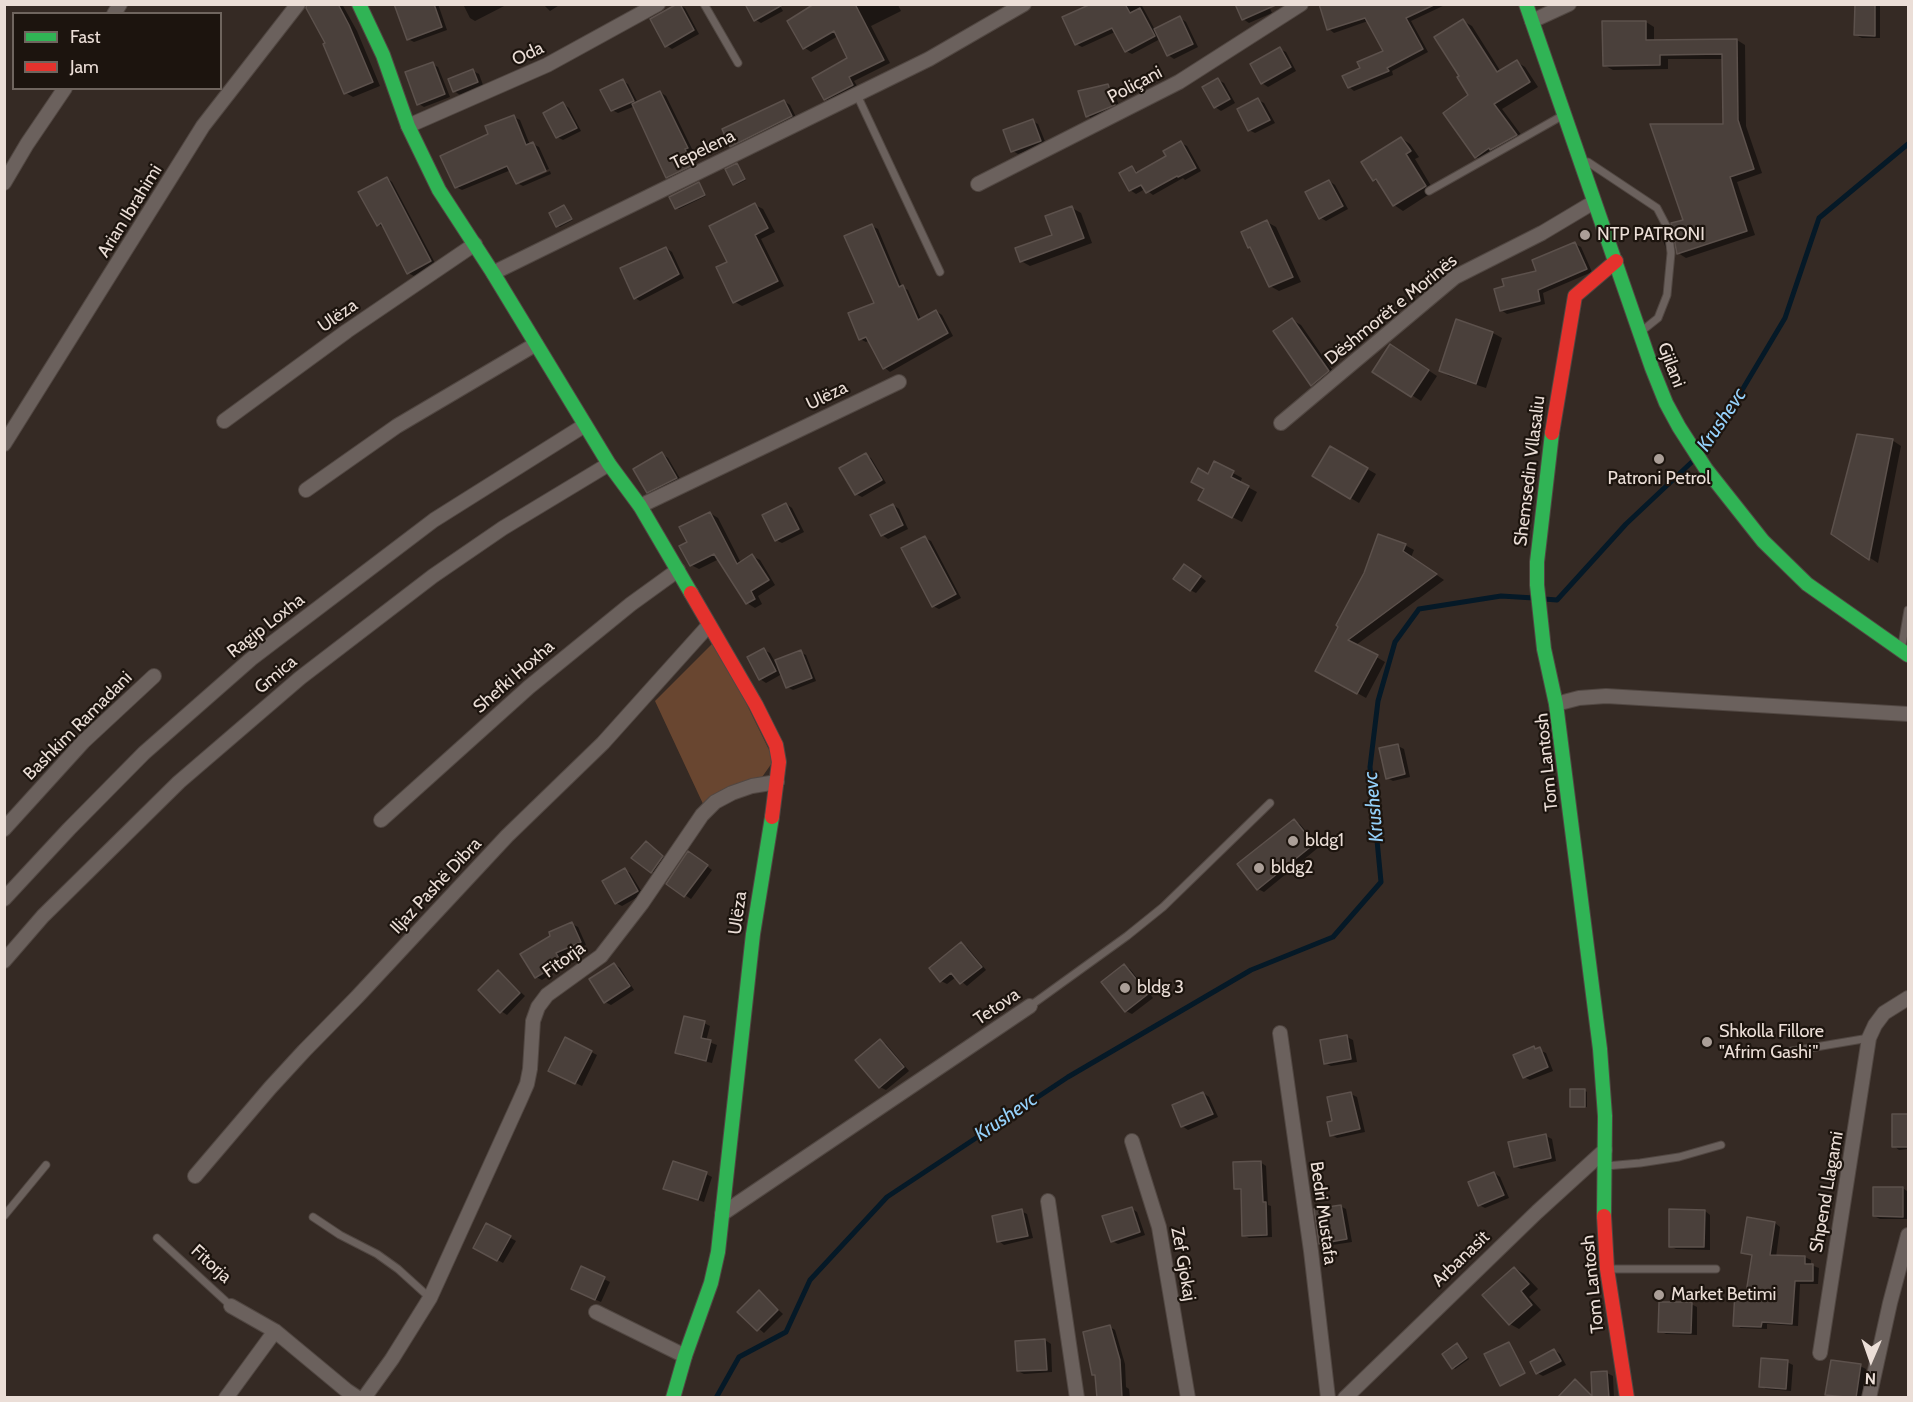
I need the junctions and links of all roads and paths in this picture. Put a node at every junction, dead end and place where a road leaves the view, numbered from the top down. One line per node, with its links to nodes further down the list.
1 (298, 4): 30 (street, Arian Ibrahimi)
2 (359, 4): 14 (street, Ulëza)
3 (658, 4): 14 (street, Oda)
4 (704, 4): 10 (lane)
5 (1024, 4): 12 (street, Tepelena)
6 (1301, 4): 17 (street, Poliçani)
7 (1526, 4): 9 (street, Gjilani)
8 (1569, 4): 9 (street)
9 (1532, 21): 13 (street, Gjilani)
10 (738, 63)
11 (64, 90): 16 (street)
12 (857, 95): 22 (lane); 23 (street, Tepelena)
13 (1564, 115): 15 (street, Gjilani); 18 (lane)
14 (408, 126): 20 (street, Ulëza)
15 (1578, 156): 19 (street, Gjilani); 24 (lane)
16 (4, 183)
17 (978, 184)
18 (1430, 191)
19 (1594, 202): 21 (street, Gjilani); 28 (street, Dëshmorët e Morinës)
20 (475, 244): 23 (street, Ulëza); 27 (street, Ulëza)
21 (1616, 261): 24 (street, Gjilani); 39 (street, Shemsedin Vllasaliu)
22 (940, 272)
23 (493, 273): 25 (street, Ulëza)
24 (1640, 333): 37 (street, Gjilani)
25 (536, 344): 29 (street, Ulëza); 32 (street)
26 (899, 382): 33 (street, Ulëza)
27 (224, 422)
28 (1281, 423)
29 (585, 425): 31 (street, Ulëza); 45 (street, Ragip Loxha)
30 (4, 444)
31 (609, 464): 33 (street, Ulëza); 46 (street, Gmica)
32 (306, 490)
33 (640, 506): 34 (street, Ulëza)
34 (678, 570): 36 (street, Ulëza); 43 (street, Shefki Hoxha)
35 (1908, 610): 37 (lane)
36 (709, 624): 41 (street, Ulëza); 57 (street, Iljaz Pashë Dibra)
37 (1905, 653)
38 (154, 675): 44 (street, Bashkim Ramadani)
39 (1556, 704): 40 (street, Tom Lantosh); 54 (street, Tom Lantosh)
40 (1908, 714)
41 (777, 782): 59 (street, Ulëza); 66 (street, Fitorja)
42 (1270, 803): 48 (lane, Tetova)
43 (381, 820)
44 (4, 829)
45 (4, 899)
46 (4, 961)
47 (1908, 998): 50 (street, Shpend Llagami)
48 (1030, 1006): 59 (street, Tetova)
49 (1280, 1033): 78 (street, Bedri Mustafa)
50 (1869, 1038): 51 (lane); 70 (street, Shpend Llagami)
51 (1786, 1052)
52 (1132, 1141): 77 (street, Zef Gjokaj)
53 (1721, 1145): 56 (lane)
54 (1605, 1150): 56 (street, Tom Lantosh); 79 (street, Arbanasit)
55 (46, 1165): 60 (lane)
56 (1605, 1166): 64 (street, Tom Lantosh)
57 (195, 1176)
58 (1048, 1201): 76 (street)
59 (722, 1214): 71 (street, Ulëza)
60 (4, 1216)
61 (313, 1217): 66 (lane)
62 (1908, 1235): 81 (street)
63 (157, 1238): 67 (lane, Fitorja)
64 (1607, 1269): 65 (lane); 80 (street, Tom Lantosh)
65 (1716, 1269)
66 (430, 1298): 74 (street, Fitorja)
67 (231, 1306): 69 (street, Fitorja)
68 (596, 1312): 71 (street)
69 (275, 1330): 72 (street); 73 (street, Fitorja)
70 (1820, 1353)
71 (685, 1356): 75 (street, Ulëza)
72 (226, 1398)
73 (358, 1398)
74 (364, 1398)
75 (673, 1398)
76 (1077, 1398)
77 (1188, 1398)
78 (1328, 1398)
79 (1345, 1398)
80 (1626, 1398)
81 (1869, 1398)

